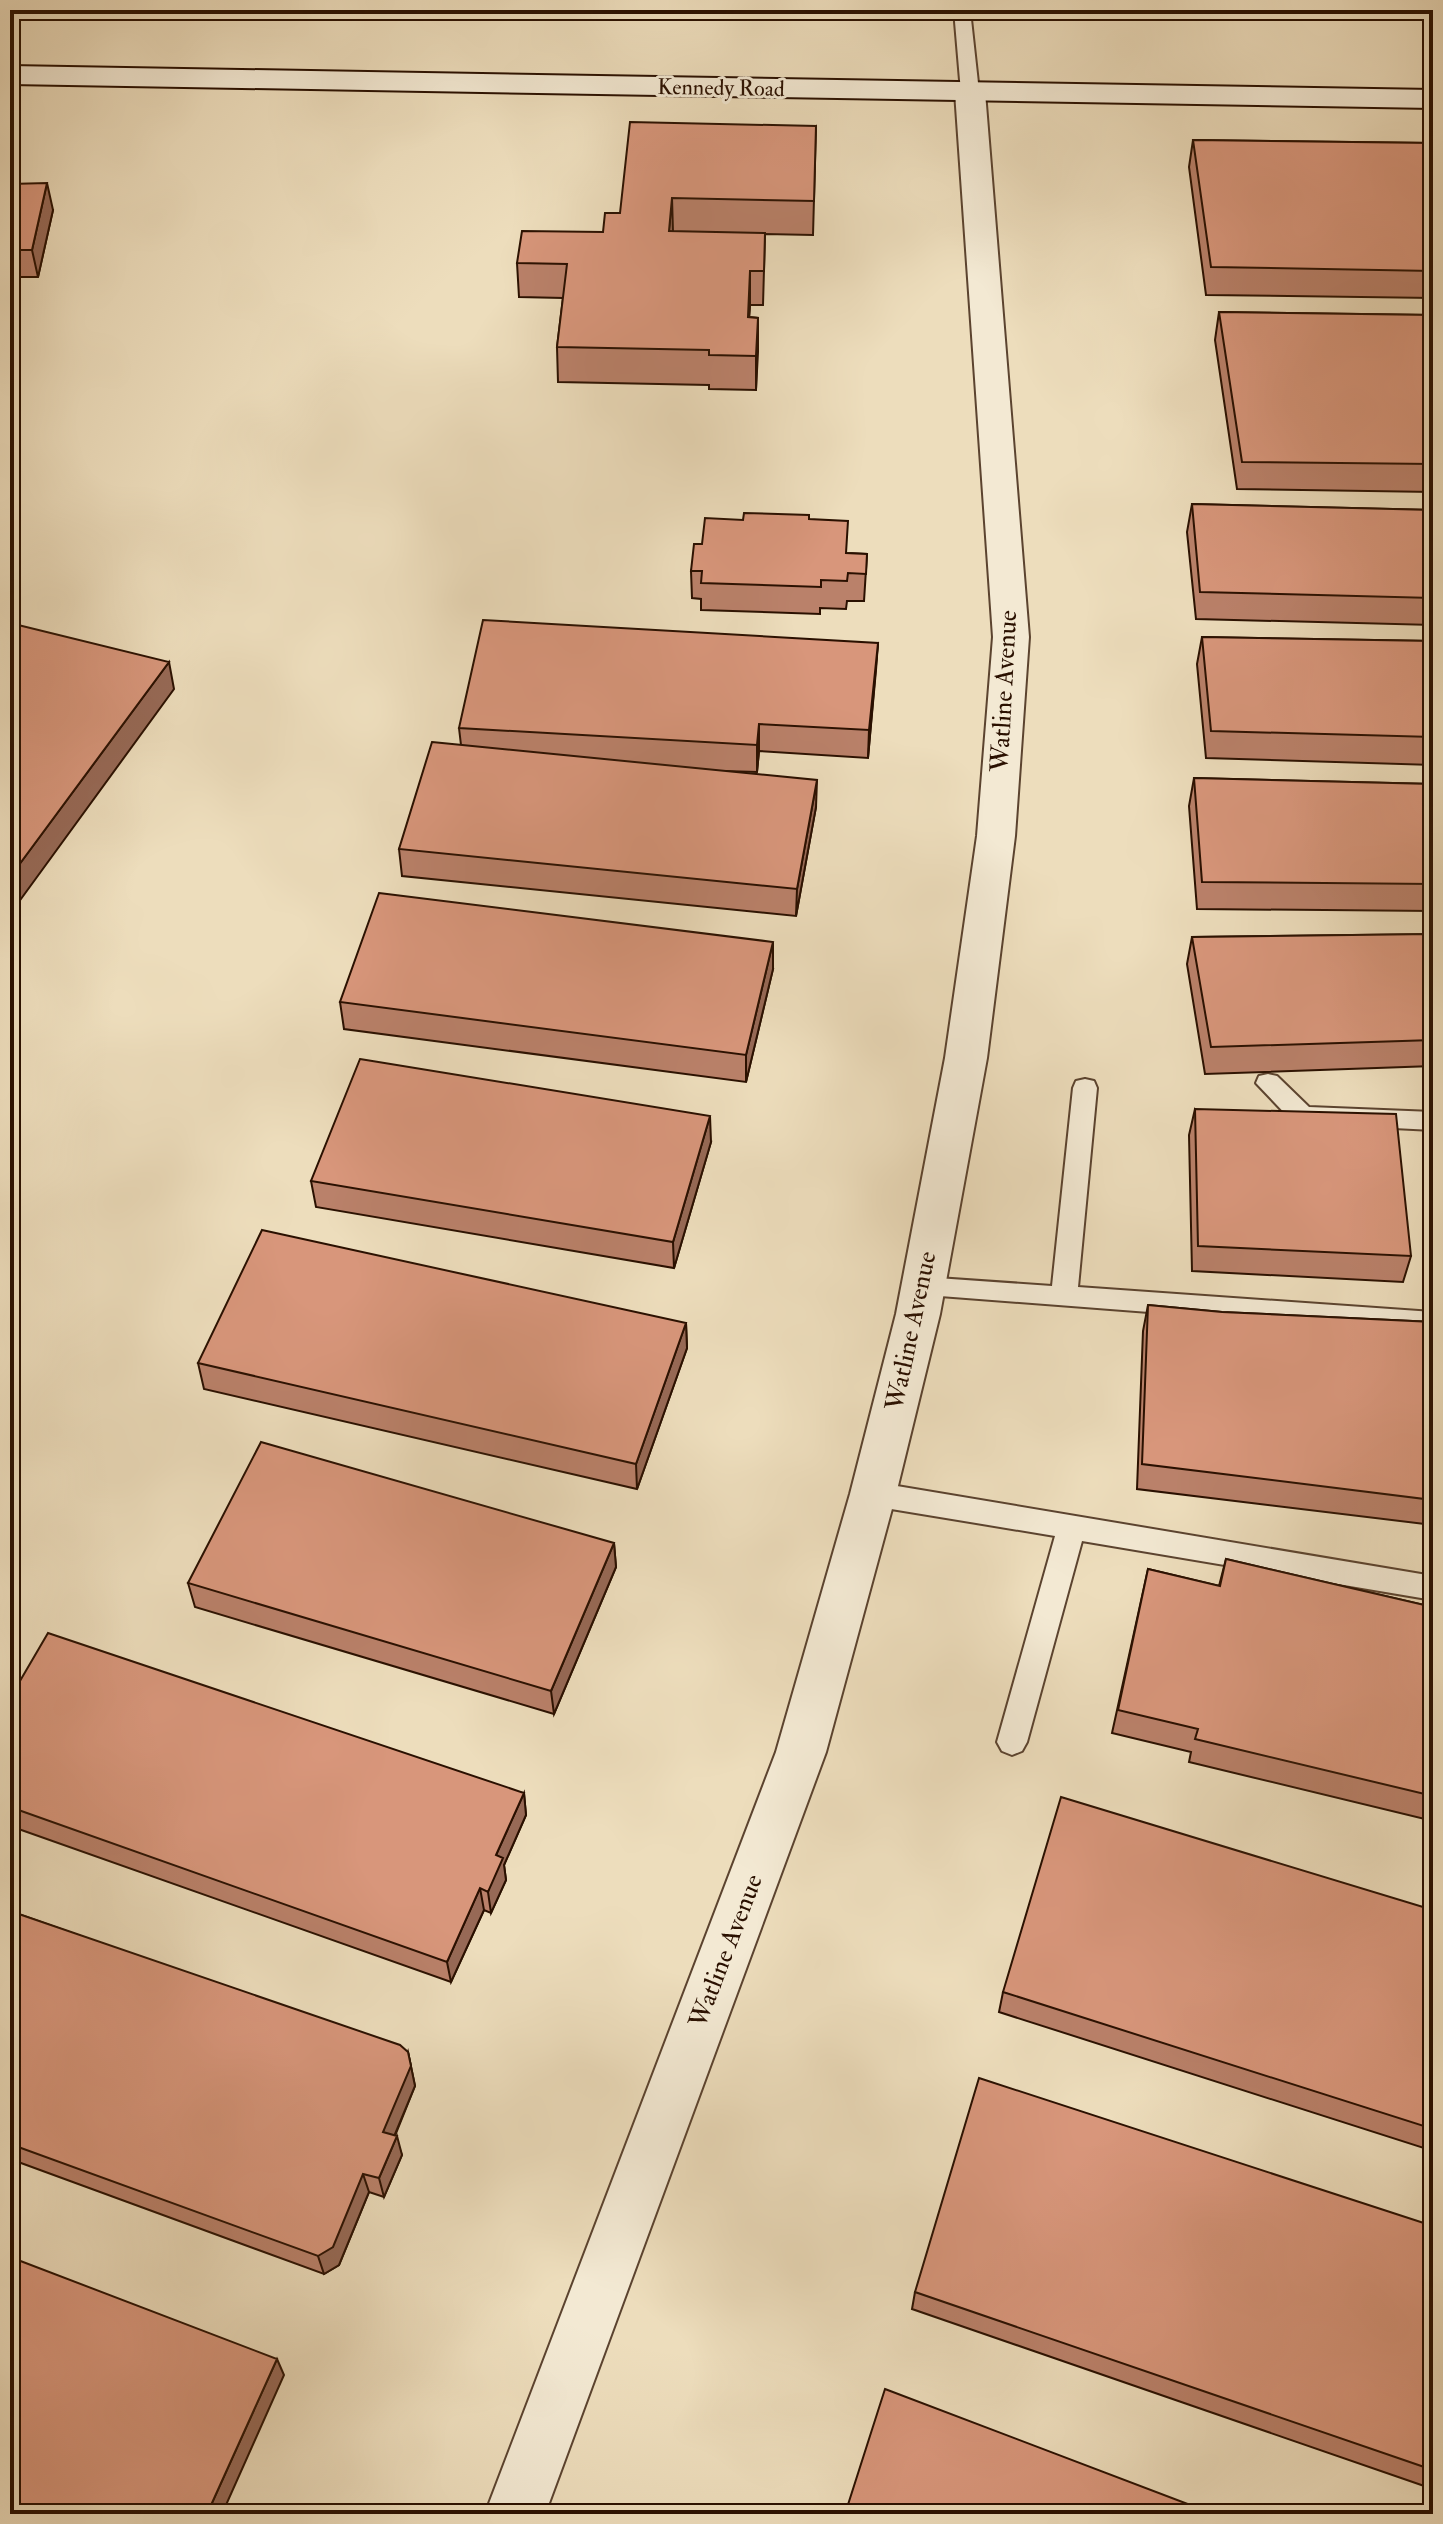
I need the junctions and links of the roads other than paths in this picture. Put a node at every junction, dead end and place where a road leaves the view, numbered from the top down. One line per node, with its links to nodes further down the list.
1 (962, 10): 3 (lane)
2 (10, 75): 3 (street, Kennedy Road)
3 (970, 92): 4 (street, Kennedy Road); 8 (street, Watline Avenue)
4 (1433, 99)
5 (1268, 1083): 7 (lane)
6 (1085, 1088): 9 (lane)
7 (1433, 1121)
8 (923, 1287): 9 (lane); 11 (street, Watline Avenue)
9 (1064, 1297): 10 (lane)
10 (1433, 1323)
11 (873, 1494): 12 (lane); 15 (street, Watline Avenue)
12 (1071, 1529): 13 (lane); 14 (lane)
13 (1433, 1588)
14 (1012, 1742)
15 (515, 2514)

